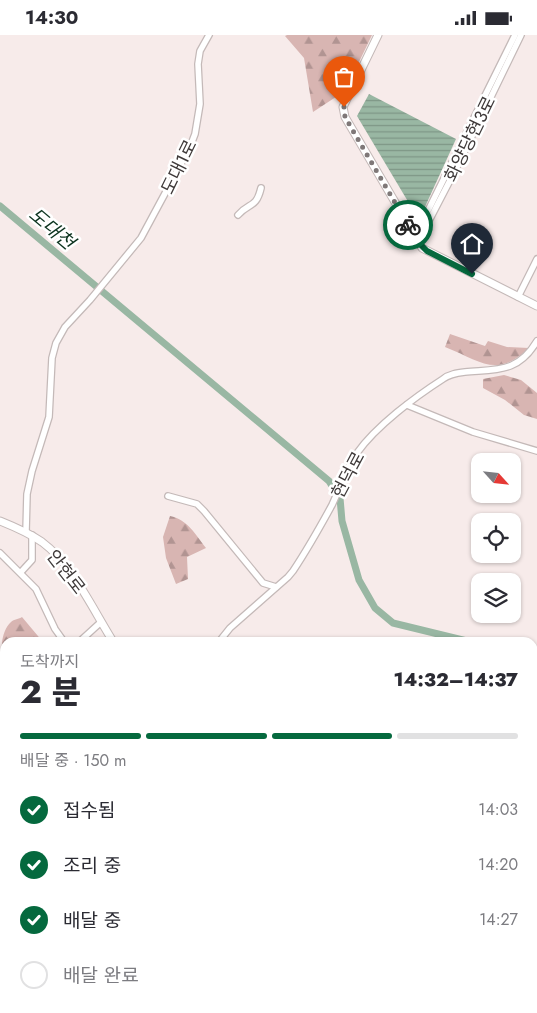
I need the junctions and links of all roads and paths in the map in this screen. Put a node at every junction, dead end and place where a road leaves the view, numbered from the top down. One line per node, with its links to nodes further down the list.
1 (208, 35): 18 (street, 도대1로)
2 (380, 35): 7 (main road)
3 (515, 35): 7 (street, 화양당현3로)
4 (521, 35): 7 (street, 화양당현3로)
5 (261, 188): 6 (street)
6 (238, 215)
7 (417, 238): 10 (main road)
8 (537, 259): 10 (street)
9 (537, 267): 10 (street)
10 (520, 296): 11 (main road); 12 (main road)
11 (537, 301)
12 (537, 306)
13 (537, 341): 14 (street, 현덕로)
14 (406, 405): 15 (street); 21 (street, 현덕로)
15 (537, 451)
16 (168, 496): 21 (street)
17 (0, 521): 18 (main road, 안현로)
18 (29, 534): 20 (street); 22 (main road, 안현로)
19 (0, 553): 20 (street)
20 (21, 573): 23 (street)
21 (276, 587): 26 (street, 현덕로)
22 (101, 622): 24 (street); 25 (main road, 안현로)
23 (61, 637)
24 (85, 637)
25 (110, 637)
26 (223, 637)

